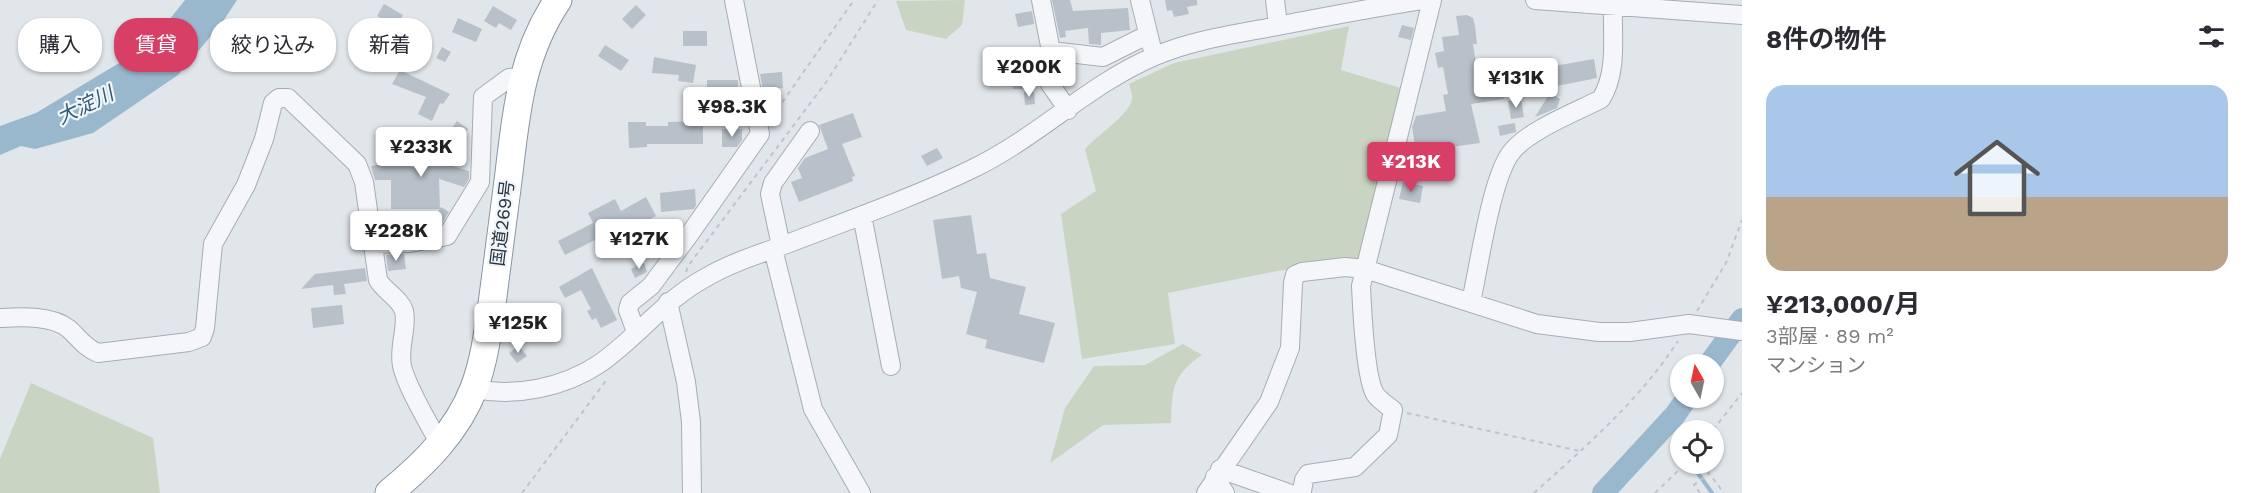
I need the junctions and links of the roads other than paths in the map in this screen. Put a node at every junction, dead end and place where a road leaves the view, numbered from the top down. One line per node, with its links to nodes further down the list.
1 (558, 0): 15 (highway, 国道269号)
2 (734, 0): 26 (street)
3 (1041, 0): 13 (street)
4 (1140, 0): 12 (street)
5 (1275, 0): 11 (street)
6 (1422, 0): 11 (street)
7 (1432, 0): 21 (street)
8 (1535, 0): 9 (street)
9 (1613, 5): 10 (street); 23 (street)
10 (1742, 15)
11 (1278, 26): 14 (street)
12 (1147, 35): 13 (street); 14 (street)
13 (1051, 51): 16 (street)
14 (1156, 55): 16 (street)
15 (523, 76): 19 (street); 28 (highway, 国道269号)
16 (1068, 110): 18 (street)
17 (810, 131): 20 (street)
18 (862, 215): 20 (street); 27 (street)
19 (372, 244): 24 (street); 29 (street)
20 (777, 248): 22 (street); 33 (street)
21 (1365, 269): 23 (street); 30 (street); 35 (street)
22 (668, 302): 26 (street); 32 (street)
23 (1471, 302): 25 (street)
24 (0, 318)
25 (1742, 331)
26 (636, 332): 28 (street)
27 (891, 366)
28 (474, 388): 29 (highway, 国道269号)
29 (440, 445): 31 (highway, 国道269号)
30 (1217, 483): 34 (street)
31 (388, 493)
32 (692, 493)
33 (861, 493)
34 (1288, 493)
35 (1298, 493)

